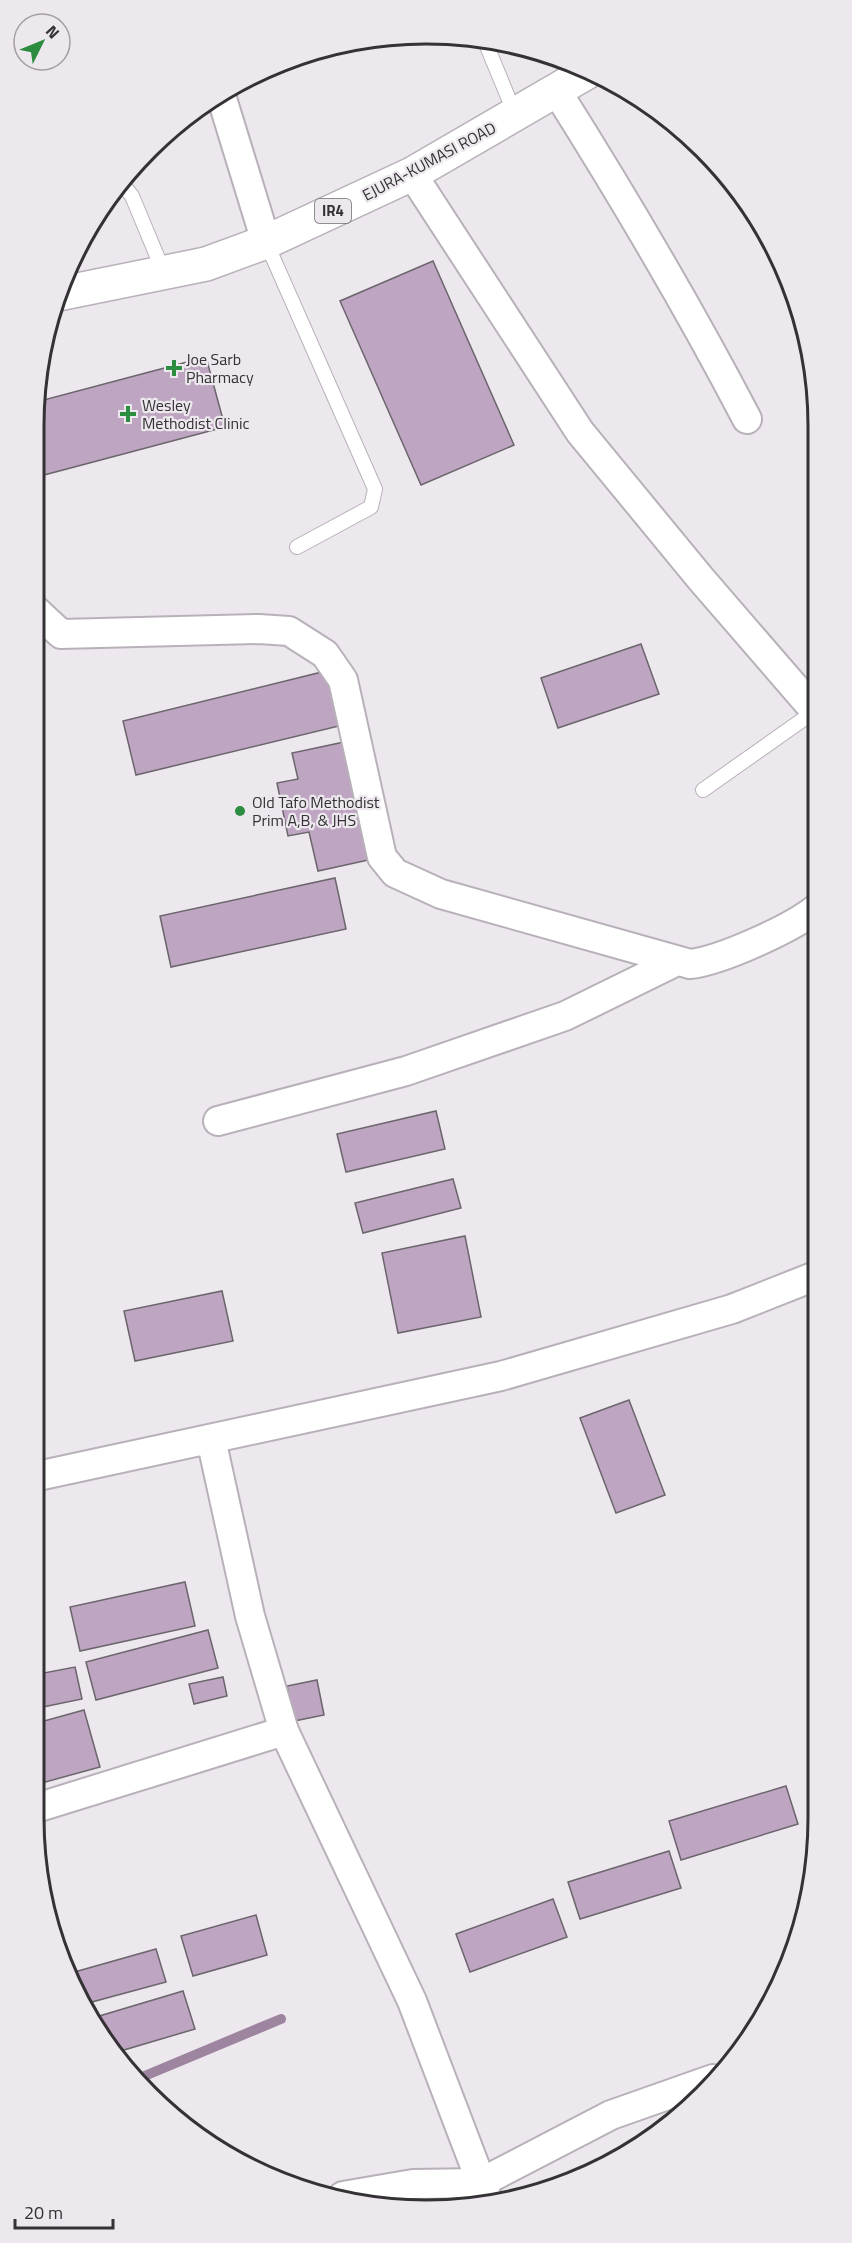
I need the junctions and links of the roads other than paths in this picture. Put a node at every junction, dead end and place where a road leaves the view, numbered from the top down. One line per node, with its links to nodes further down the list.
1 (488, 49): 5 (lane)
2 (580, 76): 3 (main road, EJURA-KUMASI ROAD / IR4)
3 (556, 90): 5 (main road, EJURA-KUMASI ROAD / IR4); 11 (street)
4 (223, 102): 8 (street)
5 (515, 114): 6 (main road, EJURA-KUMASI ROAD / IR4)
6 (412, 174): 8 (main road, EJURA-KUMASI ROAD / IR4); 14 (street)
7 (126, 189): 9 (lane)
8 (266, 242): 9 (main road, EJURA-KUMASI ROAD / IR4); 12 (lane)
9 (164, 274): 10 (main road, EJURA-KUMASI ROAD / IR4)
10 (68, 292)
11 (747, 419)
12 (297, 547)
13 (44, 618): 18 (street)
14 (808, 702)
15 (808, 717): 16 (lane)
16 (703, 790)
17 (808, 913): 18 (street)
18 (675, 962): 19 (street)
19 (218, 1122)
20 (808, 1279): 21 (street)
21 (211, 1439): 22 (street); 23 (street)
22 (44, 1475)
23 (284, 1731): 24 (street); 27 (street)
24 (44, 1806)
25 (699, 2084): 27 (street)
26 (359, 2193): 27 (street)
27 (484, 2193)

